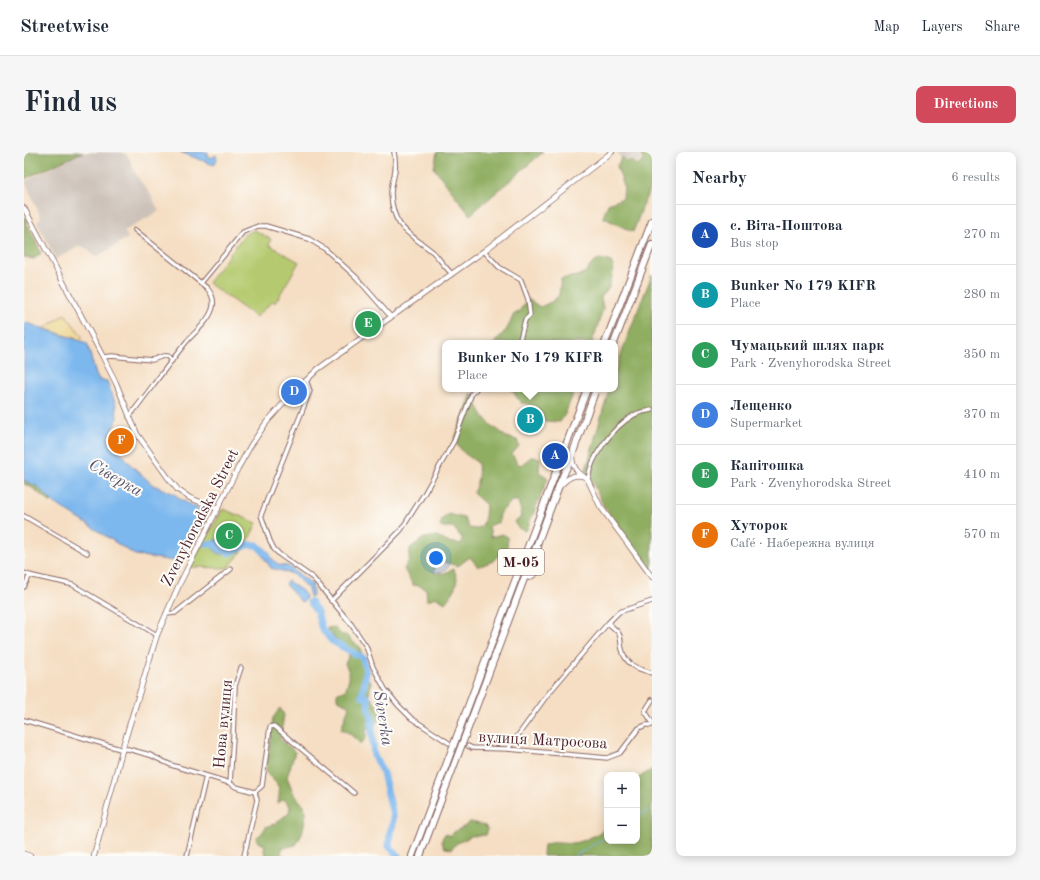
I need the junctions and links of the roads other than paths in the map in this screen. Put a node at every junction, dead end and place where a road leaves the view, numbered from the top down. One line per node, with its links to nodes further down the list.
1 (394, 152): 8 (street)
2 (612, 152): 7 (street, Zvenyhorodska Street)
3 (24, 208): 14 (street)
4 (652, 221): 12 (highway)
5 (136, 230): 9 (street)
6 (652, 244): 13 (highway)
7 (484, 250): 8 (street, Zvenyhorodska Street); 11 (street)
8 (452, 274): 10 (street, Zvenyhorodska Street)
9 (202, 283): 10 (street); 15 (street)
10 (391, 317): 16 (street, Zvenyhorodska Street)
11 (520, 340)
12 (606, 340)
13 (615, 340)
14 (103, 357): 15 (street); 21 (street)
15 (172, 361): 21 (street)
16 (306, 380): 26 (street, Zvenyhorodska Street); 36 (street)
17 (473, 392): 36 (street)
18 (586, 392): 28 (highway, М-05)
19 (595, 392): 22 (highway, М-05)
20 (652, 410): 24 (street)
21 (129, 416): 26 (street)
22 (572, 455): 23 (street); 25 (highway, М-05)
23 (584, 477): 24 (street); 25 (street)
24 (588, 480): 34 (street)
25 (558, 489): 33 (highway, М-05)
26 (218, 509): 38 (street, Zvenyhorodska Street)
27 (24, 516): 29 (street)
28 (529, 542): 33 (highway); 54 (highway, М-05)
29 (87, 553)
30 (231, 569): 38 (street)
31 (24, 573): 32 (street)
32 (30, 575): 35 (street); 40 (street)
33 (526, 576): 56 (highway, М-05)
34 (652, 577)
35 (24, 587)
36 (331, 601): 46 (street)
37 (652, 601): 39 (street)
38 (166, 614): 40 (street, Zvenyhorodska Street)
39 (608, 623): 42 (street); 49 (street)
40 (157, 635): 48 (street, Zvenyhorodska Street)
41 (241, 668): 51 (street, Нова вулиця)
42 (652, 673)
43 (652, 700): 45 (street)
44 (24, 720): 48 (street, Нова вулиця)
45 (652, 724): 49 (street, вулиця Матросова)
46 (449, 743)
47 (468, 746): 49 (street, вулиця Матросова)
48 (123, 749): 50 (street, Нова вулиця); 58 (street, Zvenyhorodska Street)
49 (508, 749)
50 (206, 776): 51 (street, Нова вулиця); 59 (street, Нова вулиця)
51 (230, 783): 52 (street, Нова вулиця)
52 (255, 792): 53 (street); 60 (street)
53 (354, 793)
54 (413, 853)
55 (24, 854): 57 (street)
56 (421, 854)
57 (30, 856)
58 (94, 856)
59 (187, 856)
60 (244, 856)

